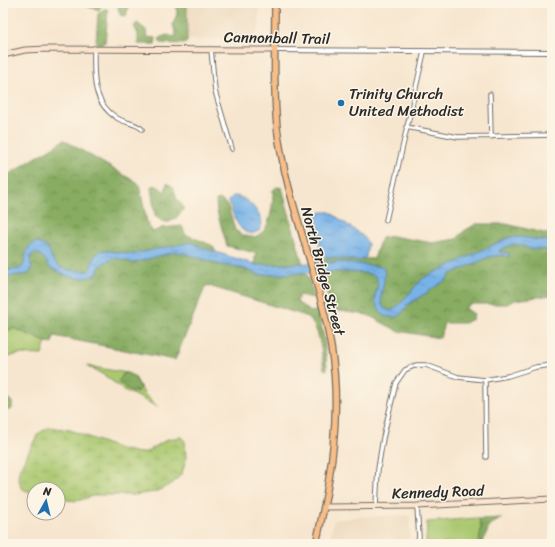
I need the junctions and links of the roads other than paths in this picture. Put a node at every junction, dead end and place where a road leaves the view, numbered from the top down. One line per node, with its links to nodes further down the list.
1 (275, 3): 4 (highway, North Bridge Street)
2 (94, 48): 3 (main road, Cannonball Trail); 7 (main road, Cannonball Trail); 10 (street)
3 (211, 50): 4 (main road, Cannonball Trail); 13 (street)
4 (275, 50): 5 (street, Cannonball Trail); 21 (highway, North Bridge Street)
5 (424, 52): 6 (street, Cannonball Trail); 9 (street)
6 (552, 52)
7 (3, 55)
8 (490, 94): 12 (street)
9 (406, 127): 12 (street); 14 (street)
10 (142, 129)
11 (552, 135): 12 (street)
12 (491, 137)
13 (232, 149)
14 (386, 220)
15 (552, 366): 16 (street)
16 (485, 380): 17 (street); 19 (street)
17 (486, 458)
18 (552, 499): 20 (main road, Kennedy Road)
19 (376, 506): 20 (main road, Kennedy Road); 21 (main road, Kennedy Road)
20 (417, 506): 23 (street)
21 (325, 507): 22 (highway, North Bridge Street)
22 (316, 544)
23 (417, 544)

